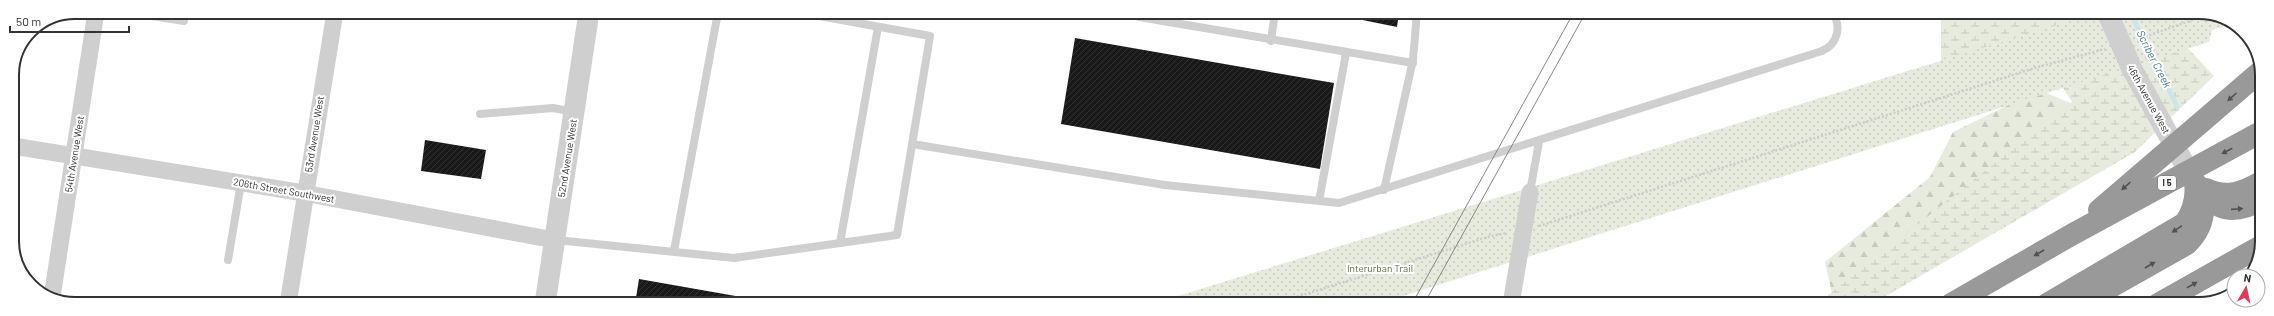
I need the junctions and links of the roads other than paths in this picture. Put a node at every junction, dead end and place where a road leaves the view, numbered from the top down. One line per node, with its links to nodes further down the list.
1 (95, 19): 24 (street, 54th Avenue West)
2 (171, 19): 12 (lane)
3 (334, 19): 30 (street, 53rd Avenue West)
4 (588, 19): 18 (street, 52nd Avenue West)
5 (717, 19): 37 (lane)
6 (835, 19): 13 (lane)
7 (1150, 19): 14 (lane)
8 (1274, 19): 14 (lane)
9 (1416, 19): 16 (lane)
10 (1836, 19): 21 (lane)
11 (2110, 19): 25 (street, 46th Avenue West)
12 (184, 21)
13 (878, 27): 22 (lane); 35 (lane)
14 (1271, 41): 15 (lane)
15 (1346, 53): 16 (lane); 31 (lane)
16 (1413, 63): 28 (lane)
17 (2255, 76): 33 (highway, one-way to 33)
18 (574, 112): 19 (lane); 34 (street, 52nd Avenue West)
19 (480, 114)
20 (2255, 135): 33 (highway, I 5, one-way to 33)
21 (1539, 142): 28 (lane); 29 (lane)
22 (912, 144): 31 (lane); 35 (lane)
23 (19, 147): 24 (street, 206th Street Southwest)
24 (73, 155): 26 (street, 206th Street Southwest); 40 (street, 54th Avenue West)
25 (2195, 182): 27 (highway); 32 (highway, one-way to 32); 39 (highway)
26 (241, 183): 30 (street, 206th Street Southwest); 38 (lane)
27 (2255, 185)
28 (1384, 190): 31 (lane)
29 (1530, 192): 43 (street)
30 (304, 193): 34 (street, 206th Street Southwest); 41 (street, 53rd Avenue West)
31 (1319, 201)
32 (2255, 203)
33 (2072, 234): 44 (highway, I 5, one-way to 44)
34 (554, 240): 37 (lane); 42 (street, 52nd Avenue West)
35 (840, 243): 37 (lane)
36 (2255, 250): 47 (highway, one-way to 36)
37 (674, 251)
38 (228, 260)
39 (2112, 276): 45 (highway); 46 (highway)
40 (53, 293)
41 (289, 297)
42 (546, 297)
43 (1512, 297)
44 (1963, 297)
45 (2063, 297)
46 (2089, 297)
47 (2171, 297)

